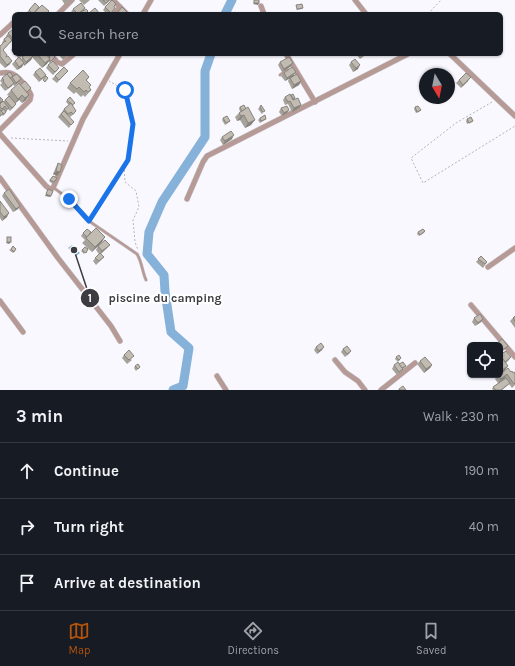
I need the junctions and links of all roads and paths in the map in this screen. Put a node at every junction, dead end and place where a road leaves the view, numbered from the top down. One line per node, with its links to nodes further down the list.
1 (72, 0): 8 (street)
2 (113, 0): 7 (street)
3 (151, 0): 11 (street)
4 (355, 0): 13 (street)
5 (441, 0): 14 (path)
6 (261, 6): 12 (street)
7 (120, 7): 9 (street); 10 (street)
8 (60, 12)
9 (116, 12)
10 (125, 12)
11 (144, 12)
12 (263, 12)
13 (364, 12)
14 (430, 12)
15 (12, 24): 16 (street)
16 (0, 35)
17 (52, 56): 18 (street)
18 (72, 56)
19 (119, 56): 26 (street)
20 (287, 56): 23 (street)
21 (400, 56): 28 (street)
22 (452, 56): 27 (street)
23 (297, 71): 25 (lane); 28 (street)
24 (0, 73): 31 (street)
25 (280, 75)
26 (106, 79): 33 (street); 34 (path)
27 (498, 98): 29 (street); 30 (path)
28 (315, 102): 37 (street)
29 (515, 116)
30 (515, 126)
31 (0, 130)
32 (2, 136): 33 (path); 36 (street)
33 (72, 142): 36 (street)
34 (124, 166): 38 (path); 40 (path)
35 (0, 178): 46 (street)
36 (54, 188): 38 (lane)
37 (187, 199)
38 (89, 221): 40 (lane)
39 (515, 248): 41 (street)
40 (141, 260): 42 (lane)
41 (488, 268)
42 (146, 280)
43 (0, 301): 45 (street)
44 (471, 305): 47 (street)
45 (23, 332)
46 (120, 342)
47 (515, 357)
48 (335, 360): 52 (street)
49 (415, 363): 53 (street)
50 (217, 376): 51 (street)
51 (226, 390)
52 (365, 390)
53 (381, 390)

